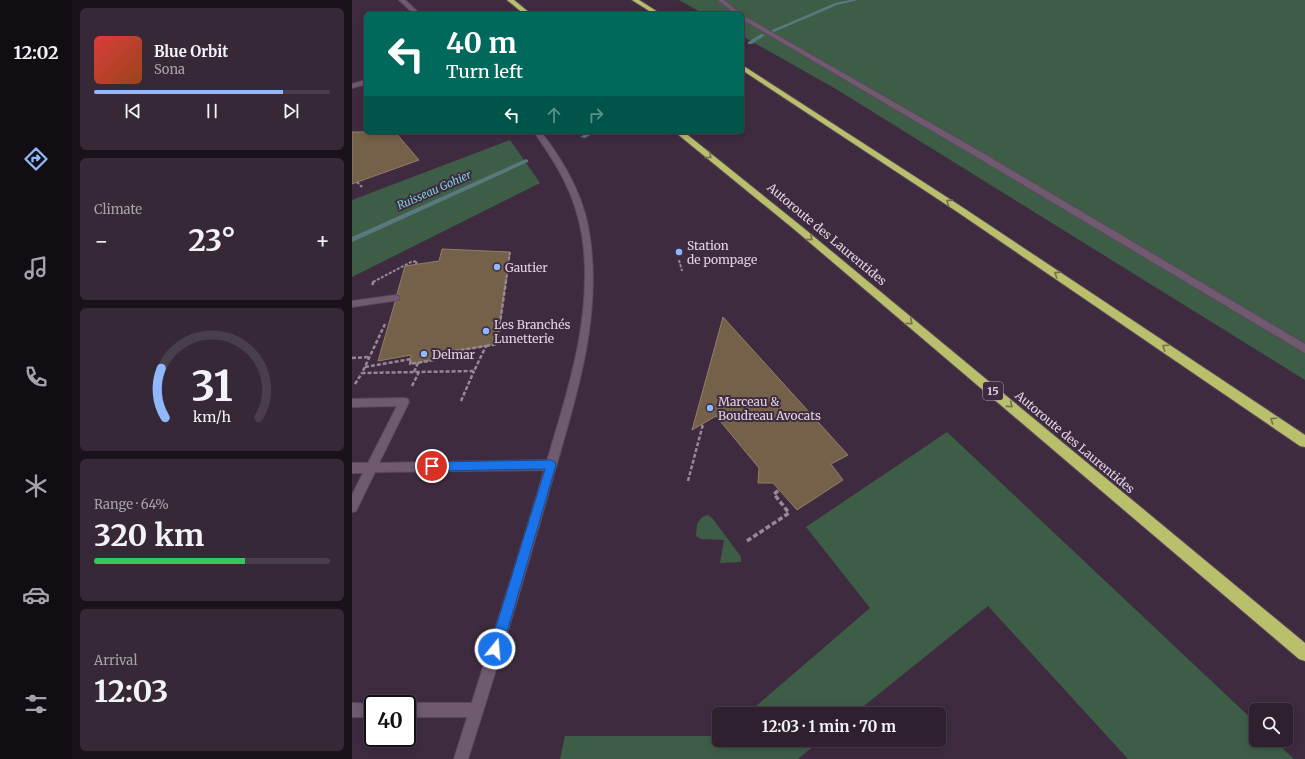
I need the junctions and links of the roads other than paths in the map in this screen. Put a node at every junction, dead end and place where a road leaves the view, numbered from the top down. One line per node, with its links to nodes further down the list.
1 (402, 0): 5 (street)
2 (510, 0): 6 (highway)
3 (635, 0): 7 (highway)
4 (721, 0): 8 (street)
5 (416, 12)
6 (525, 12)
7 (655, 12)
8 (736, 12)
9 (744, 18): 17 (street)
10 (744, 68): 19 (highway, one-way to 10)
11 (364, 83): 12 (street)
12 (352, 86)
13 (539, 134): 20 (street)
14 (681, 134): 24 (highway, Autoroute des Laurentides / 15, one-way to 24)
15 (396, 298): 16 (street)
16 (352, 304)
17 (1305, 348)
18 (352, 403): 22 (street)
19 (1305, 442)
20 (551, 465): 22 (street); 28 (street)
21 (352, 468): 22 (street)
22 (372, 468): 23 (street)
23 (352, 507)
24 (1305, 653)
25 (352, 710): 26 (street)
26 (364, 710)
27 (416, 710): 28 (street)
28 (476, 710): 29 (street)
29 (461, 759)

